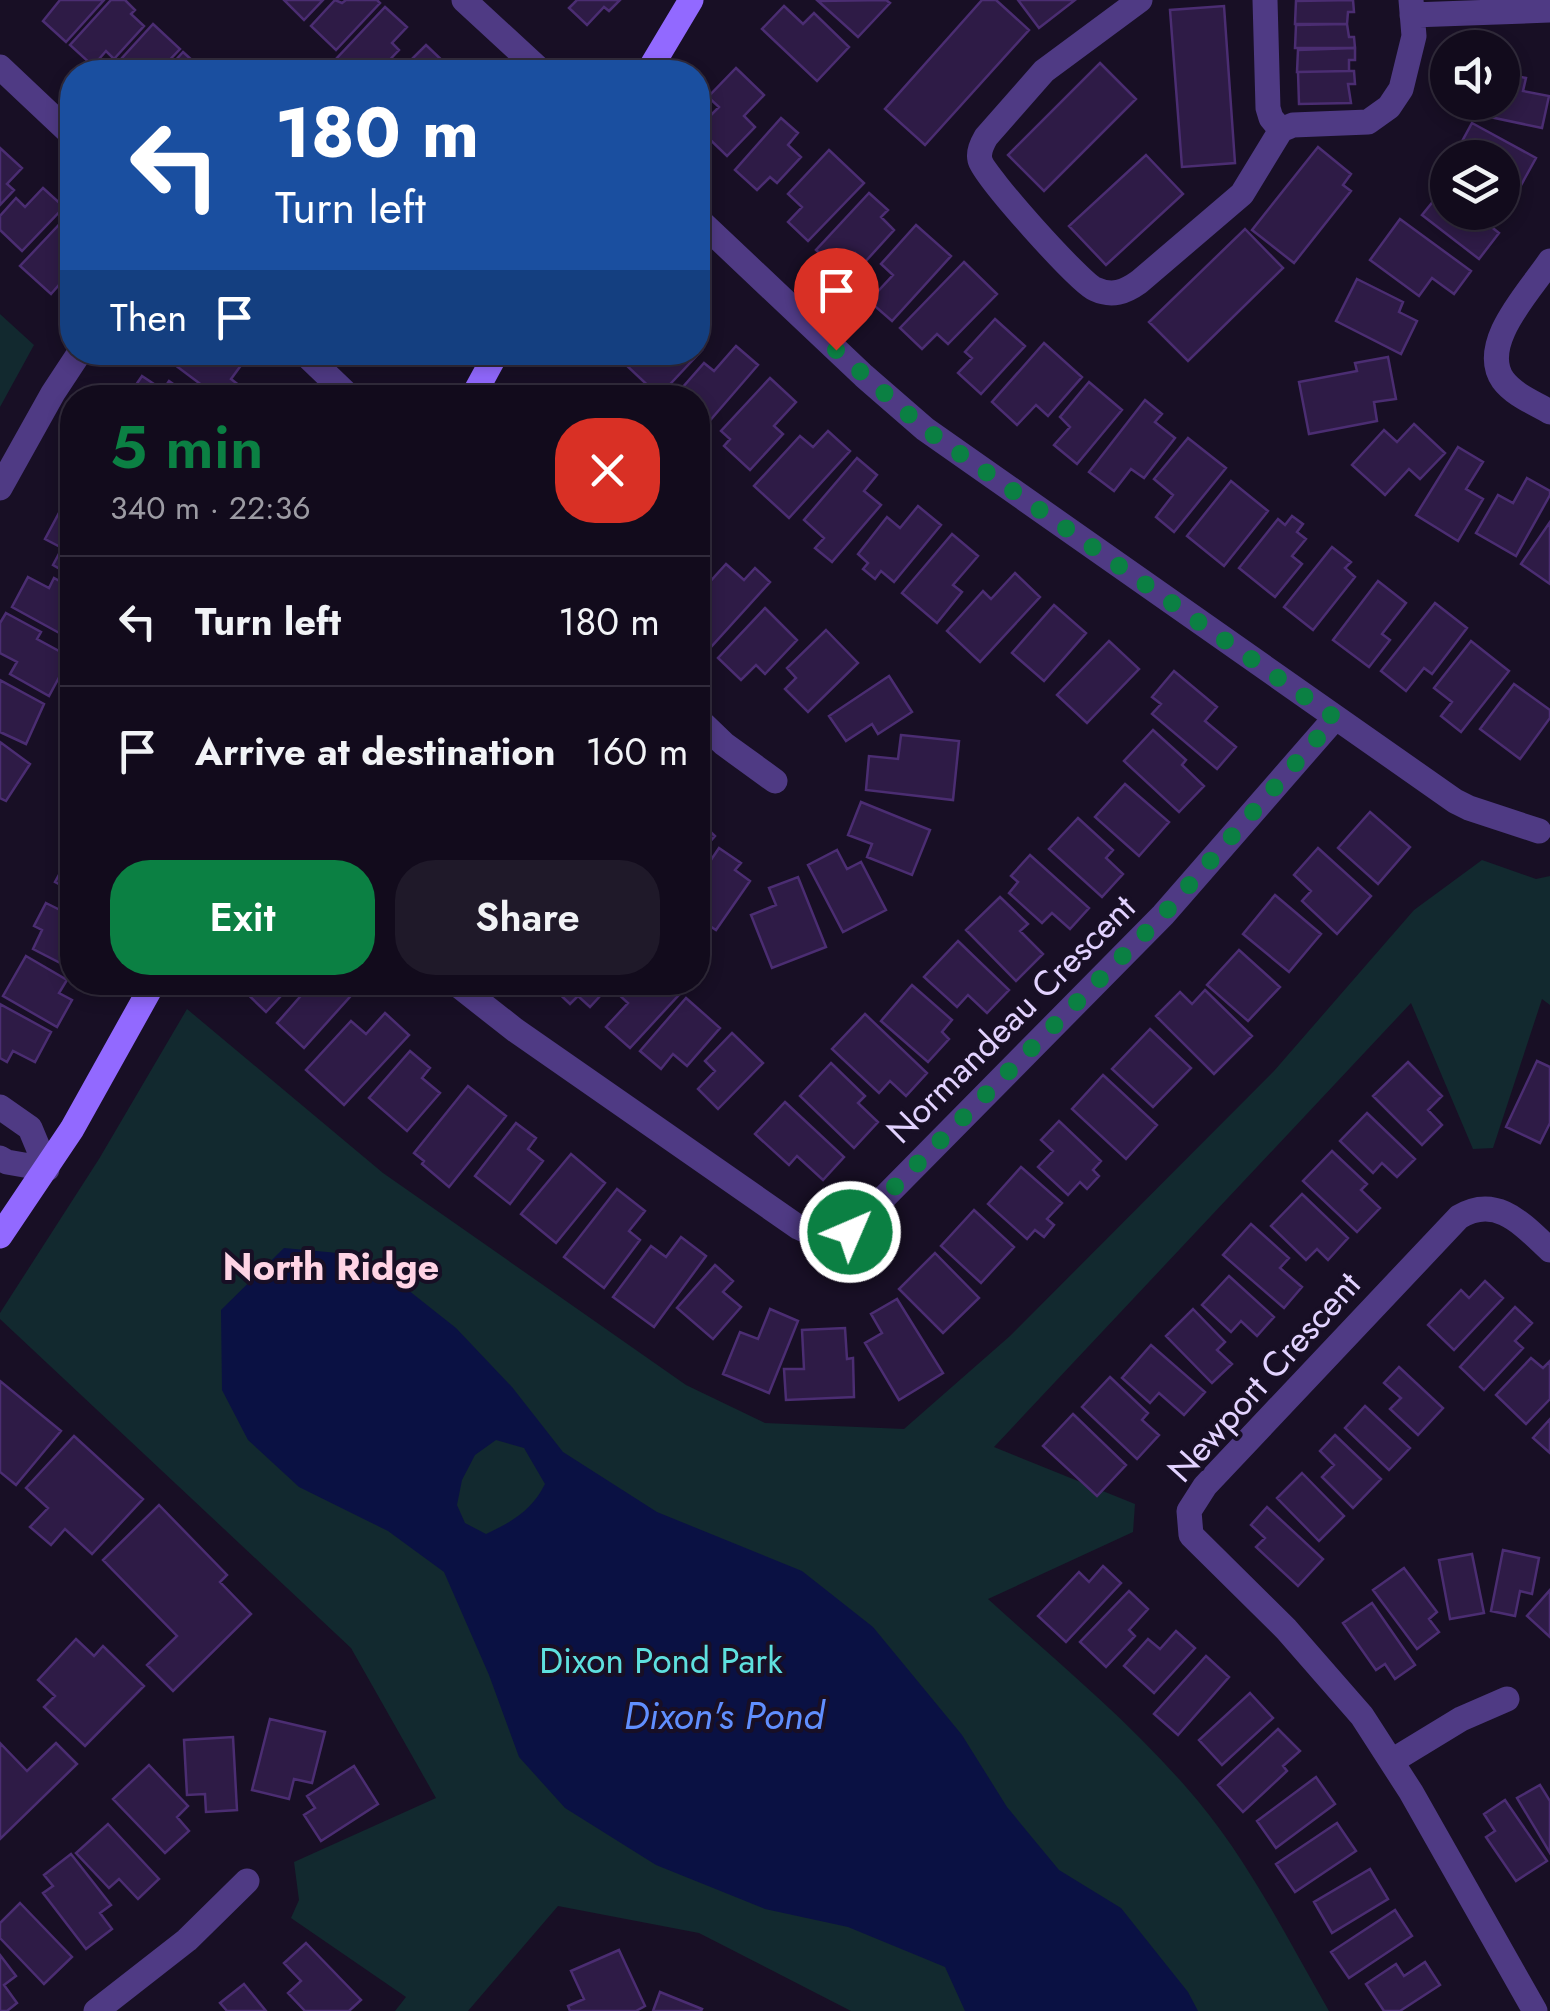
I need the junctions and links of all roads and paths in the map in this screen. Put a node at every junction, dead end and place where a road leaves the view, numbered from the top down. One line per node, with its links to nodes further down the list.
1 (464, 0): 7 (street)
2 (691, 0): 8 (street)
3 (1140, 0): 11 (street)
4 (1265, 0): 11 (street)
5 (1412, 7): 6 (street); 11 (street)
6 (1550, 10)
7 (529, 60)
8 (655, 60)
9 (0, 67): 10 (street)
10 (60, 124)
11 (1282, 130)
12 (710, 230): 19 (street)
13 (1550, 261): 17 (street)
14 (72, 365): 18 (street)
15 (317, 365): 16 (street)
16 (337, 385)
17 (1550, 412)
18 (0, 488)
19 (1335, 718): 22 (street); 24 (street, Normandeau Crescent)
20 (710, 731): 21 (street)
21 (774, 781)
22 (1539, 831)
23 (147, 995): 27 (street)
24 (470, 995)
25 (0, 1108): 27 (street)
26 (0, 1158): 27 (street)
27 (47, 1169): 28 (street)
28 (0, 1236)
29 (1550, 1250): 31 (street, Newport Crescent)
30 (1508, 1699): 31 (street)
31 (1392, 1761): 34 (street, Newport Crescent)
32 (247, 1881): 33 (street)
33 (96, 2011)
34 (1536, 2011)

